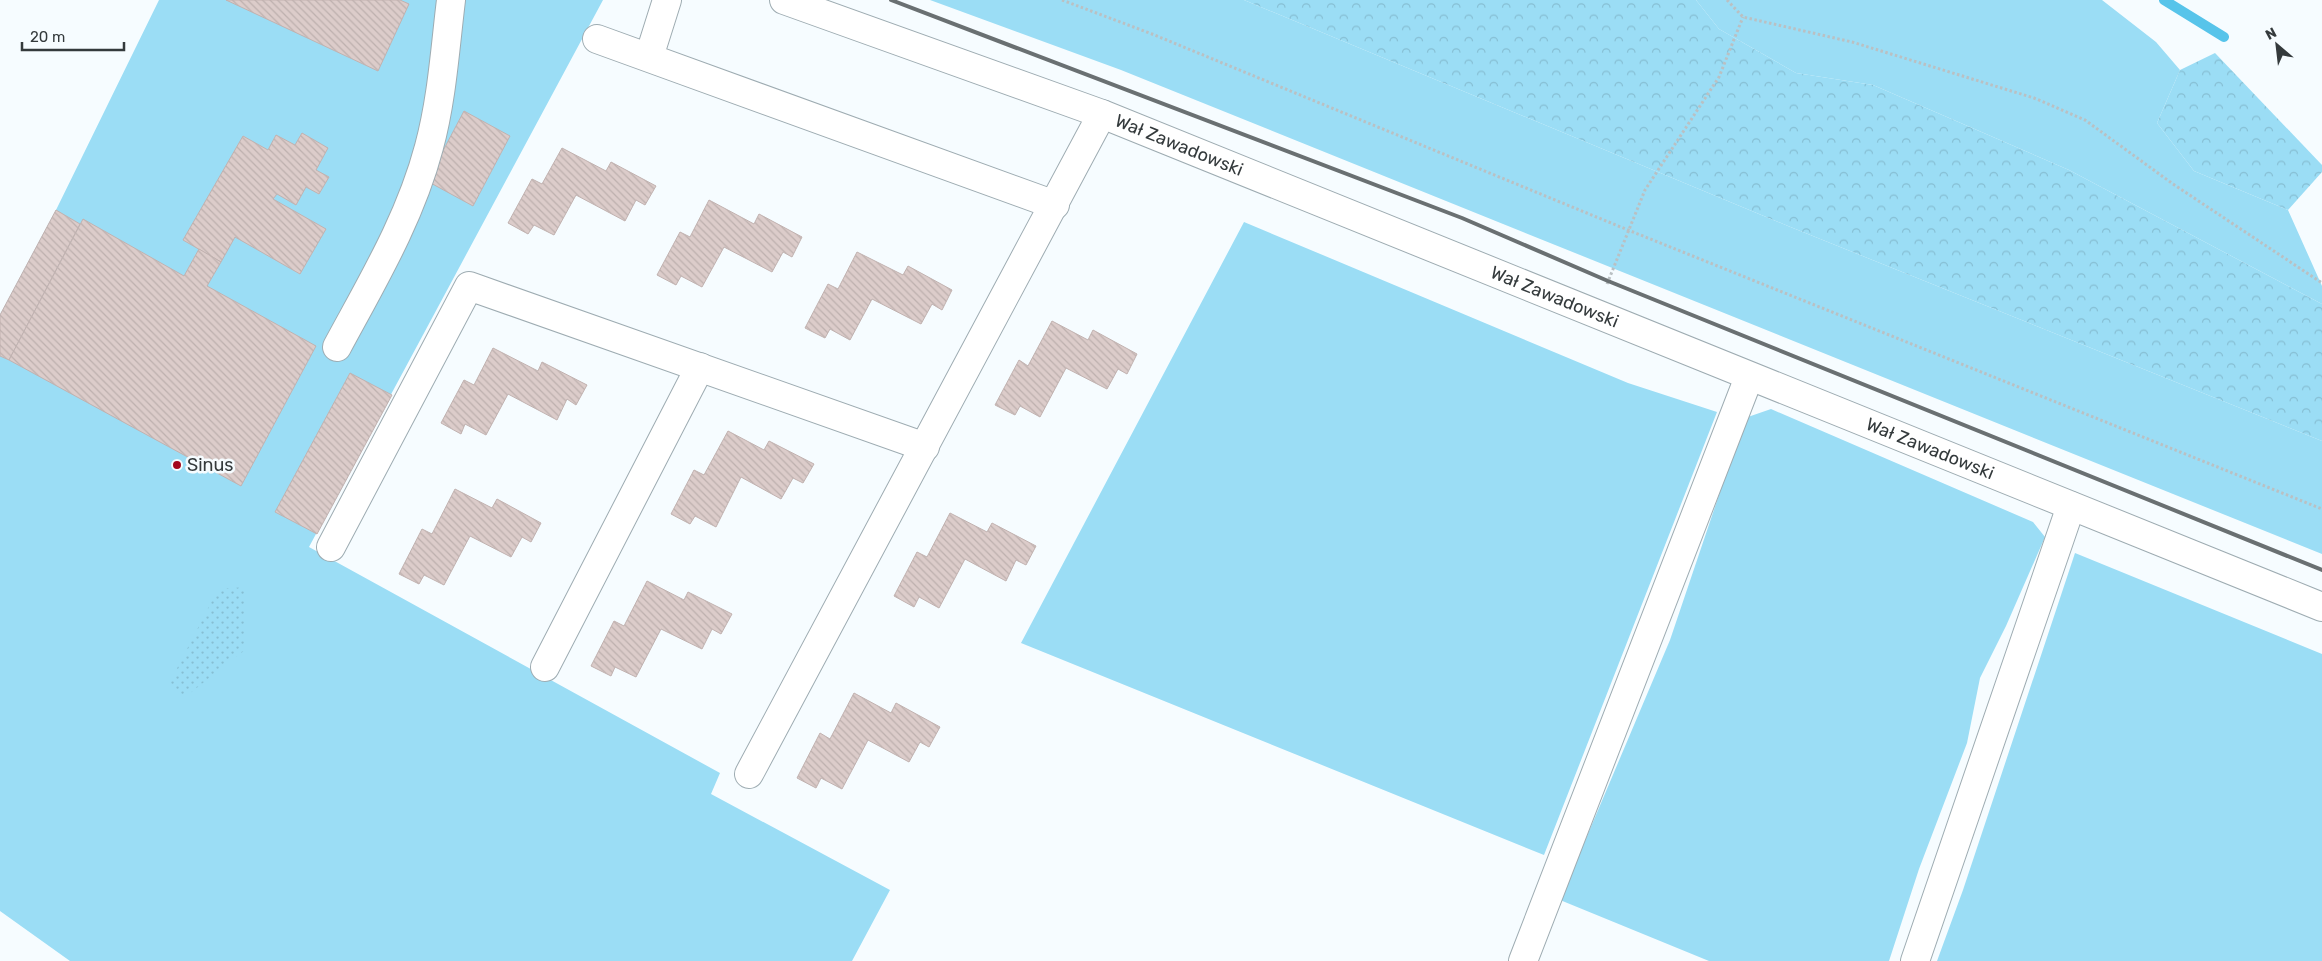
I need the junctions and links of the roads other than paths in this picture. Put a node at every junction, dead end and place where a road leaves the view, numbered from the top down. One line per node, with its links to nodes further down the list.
1 (451, 0): 8 (street)
2 (667, 0): 5 (street)
3 (784, 0): 6 (street, Wał Zawadowski)
4 (597, 39): 5 (street)
5 (649, 58): 7 (street)
6 (1102, 114): 7 (street); 10 (street, Wał Zawadowski)
7 (1055, 204): 11 (street)
8 (337, 347)
9 (700, 368): 11 (street); 13 (street); 15 (street)
10 (1749, 377): 12 (street, Wał Zawadowski); 17 (street)
11 (925, 447): 16 (street)
12 (2071, 506): 14 (street, Wał Zawadowski); 18 (street)
13 (331, 547)
14 (2322, 607)
15 (545, 667)
16 (748, 774)
17 (1523, 961)
18 (1915, 961)

